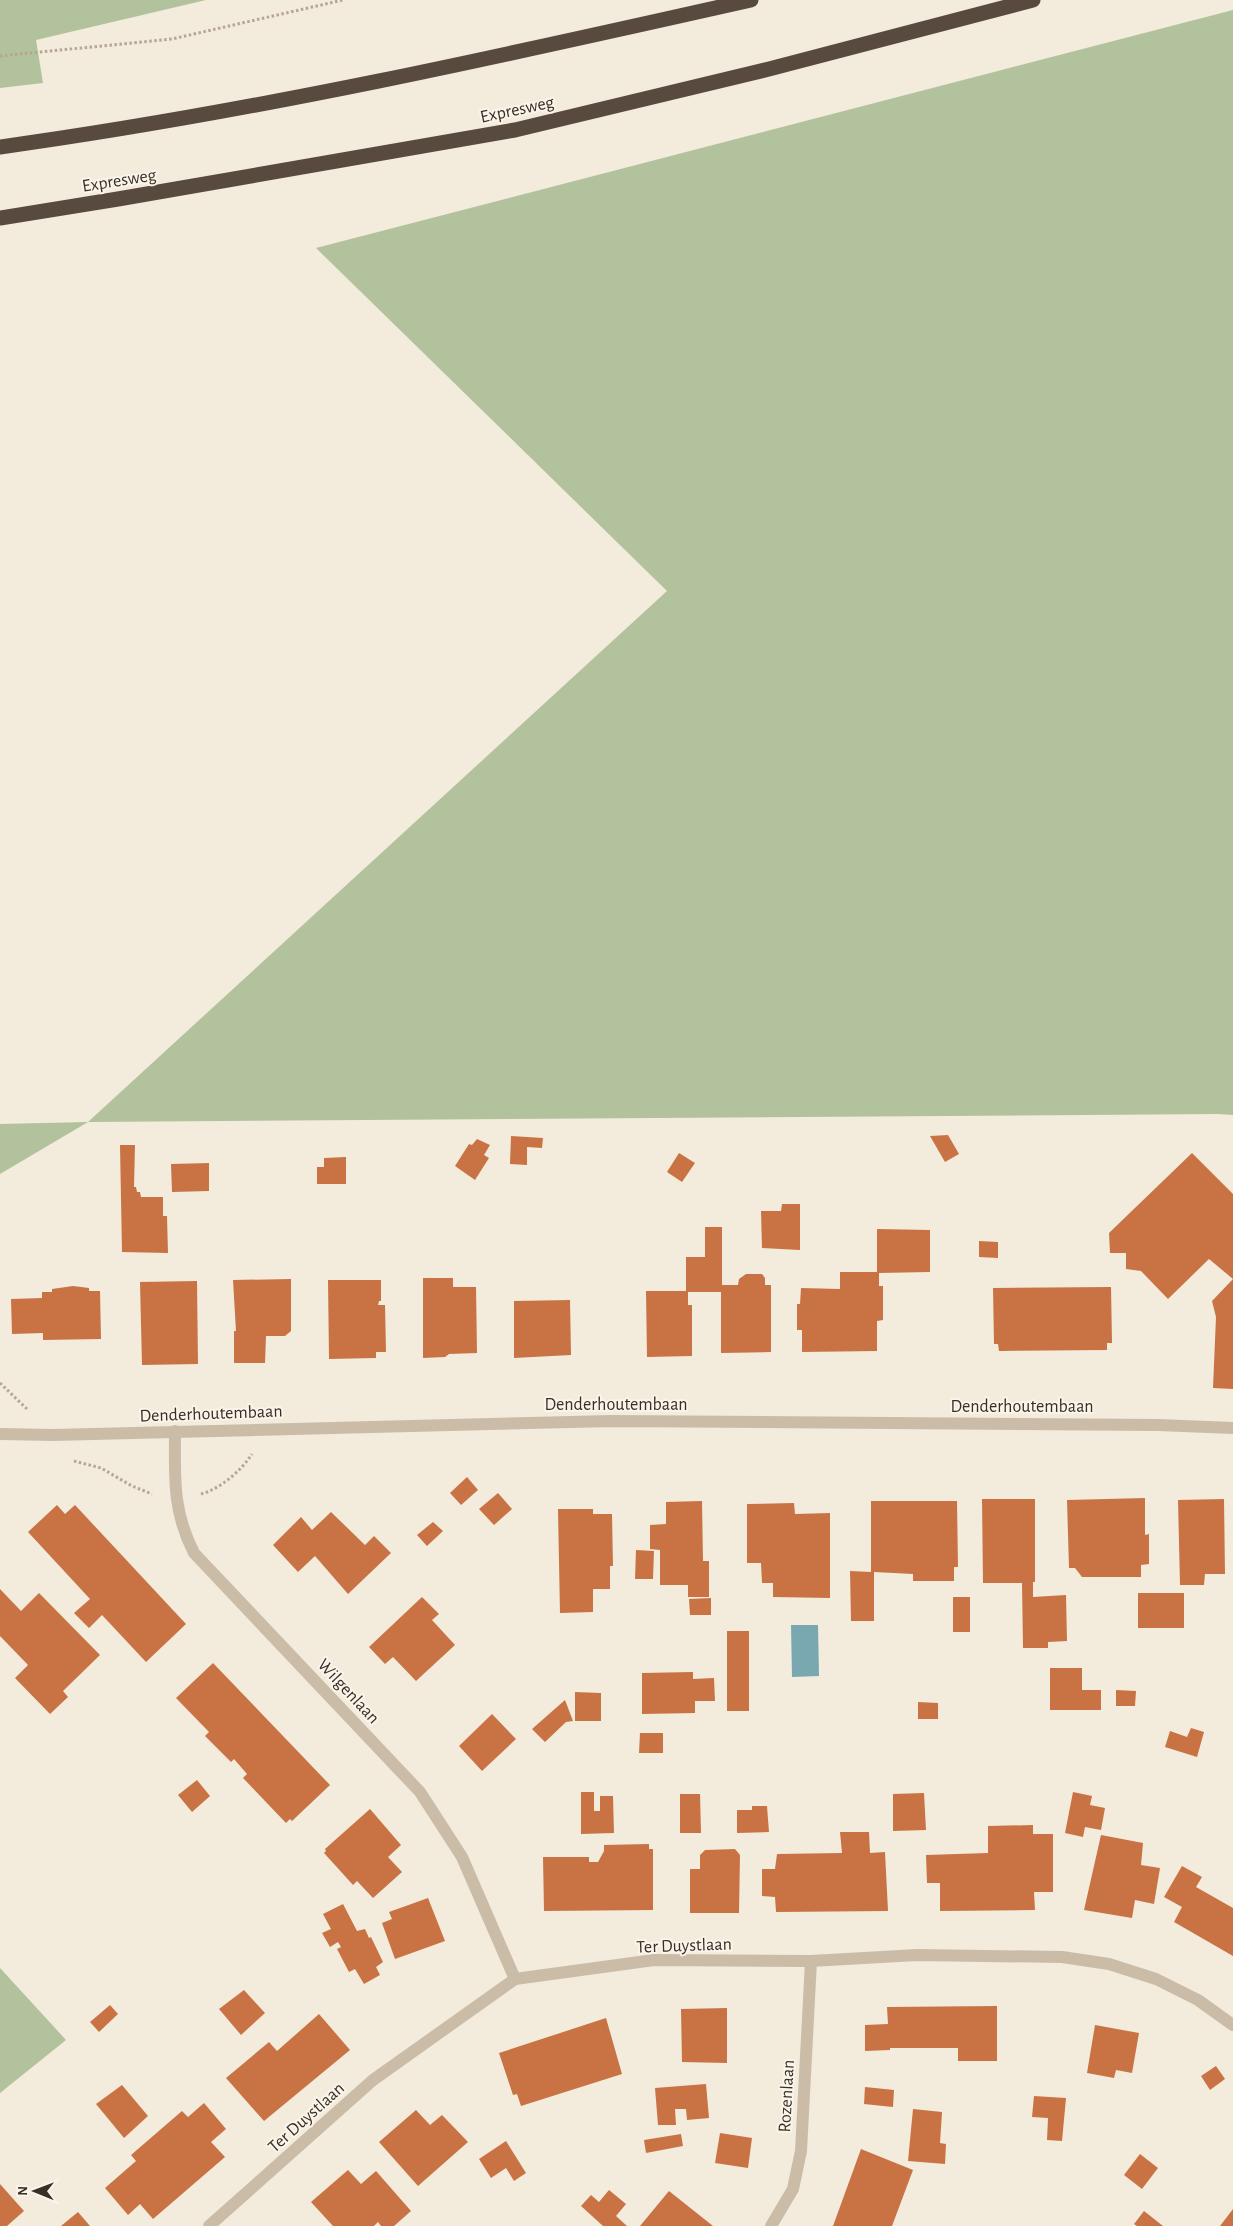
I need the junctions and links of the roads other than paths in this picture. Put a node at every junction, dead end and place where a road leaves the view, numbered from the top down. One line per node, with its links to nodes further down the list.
1 (751, 0): 3 (highway)
2 (1033, 0): 4 (highway, Expresweg)
3 (0, 147)
4 (0, 218)
5 (1233, 1428): 6 (street, Denderhoutembaan)
6 (175, 1431): 7 (street, Denderhoutembaan); 9 (street, Wilgenlaan)
7 (0, 1434)
8 (811, 1961): 9 (street, Ter Duystlaan); 10 (street, Ter Duystlaan); 12 (street, Rozenlaan)
9 (515, 1979): 11 (street, Ter Duystlaan)
10 (1233, 2025)
11 (209, 2226)
12 (771, 2226)

